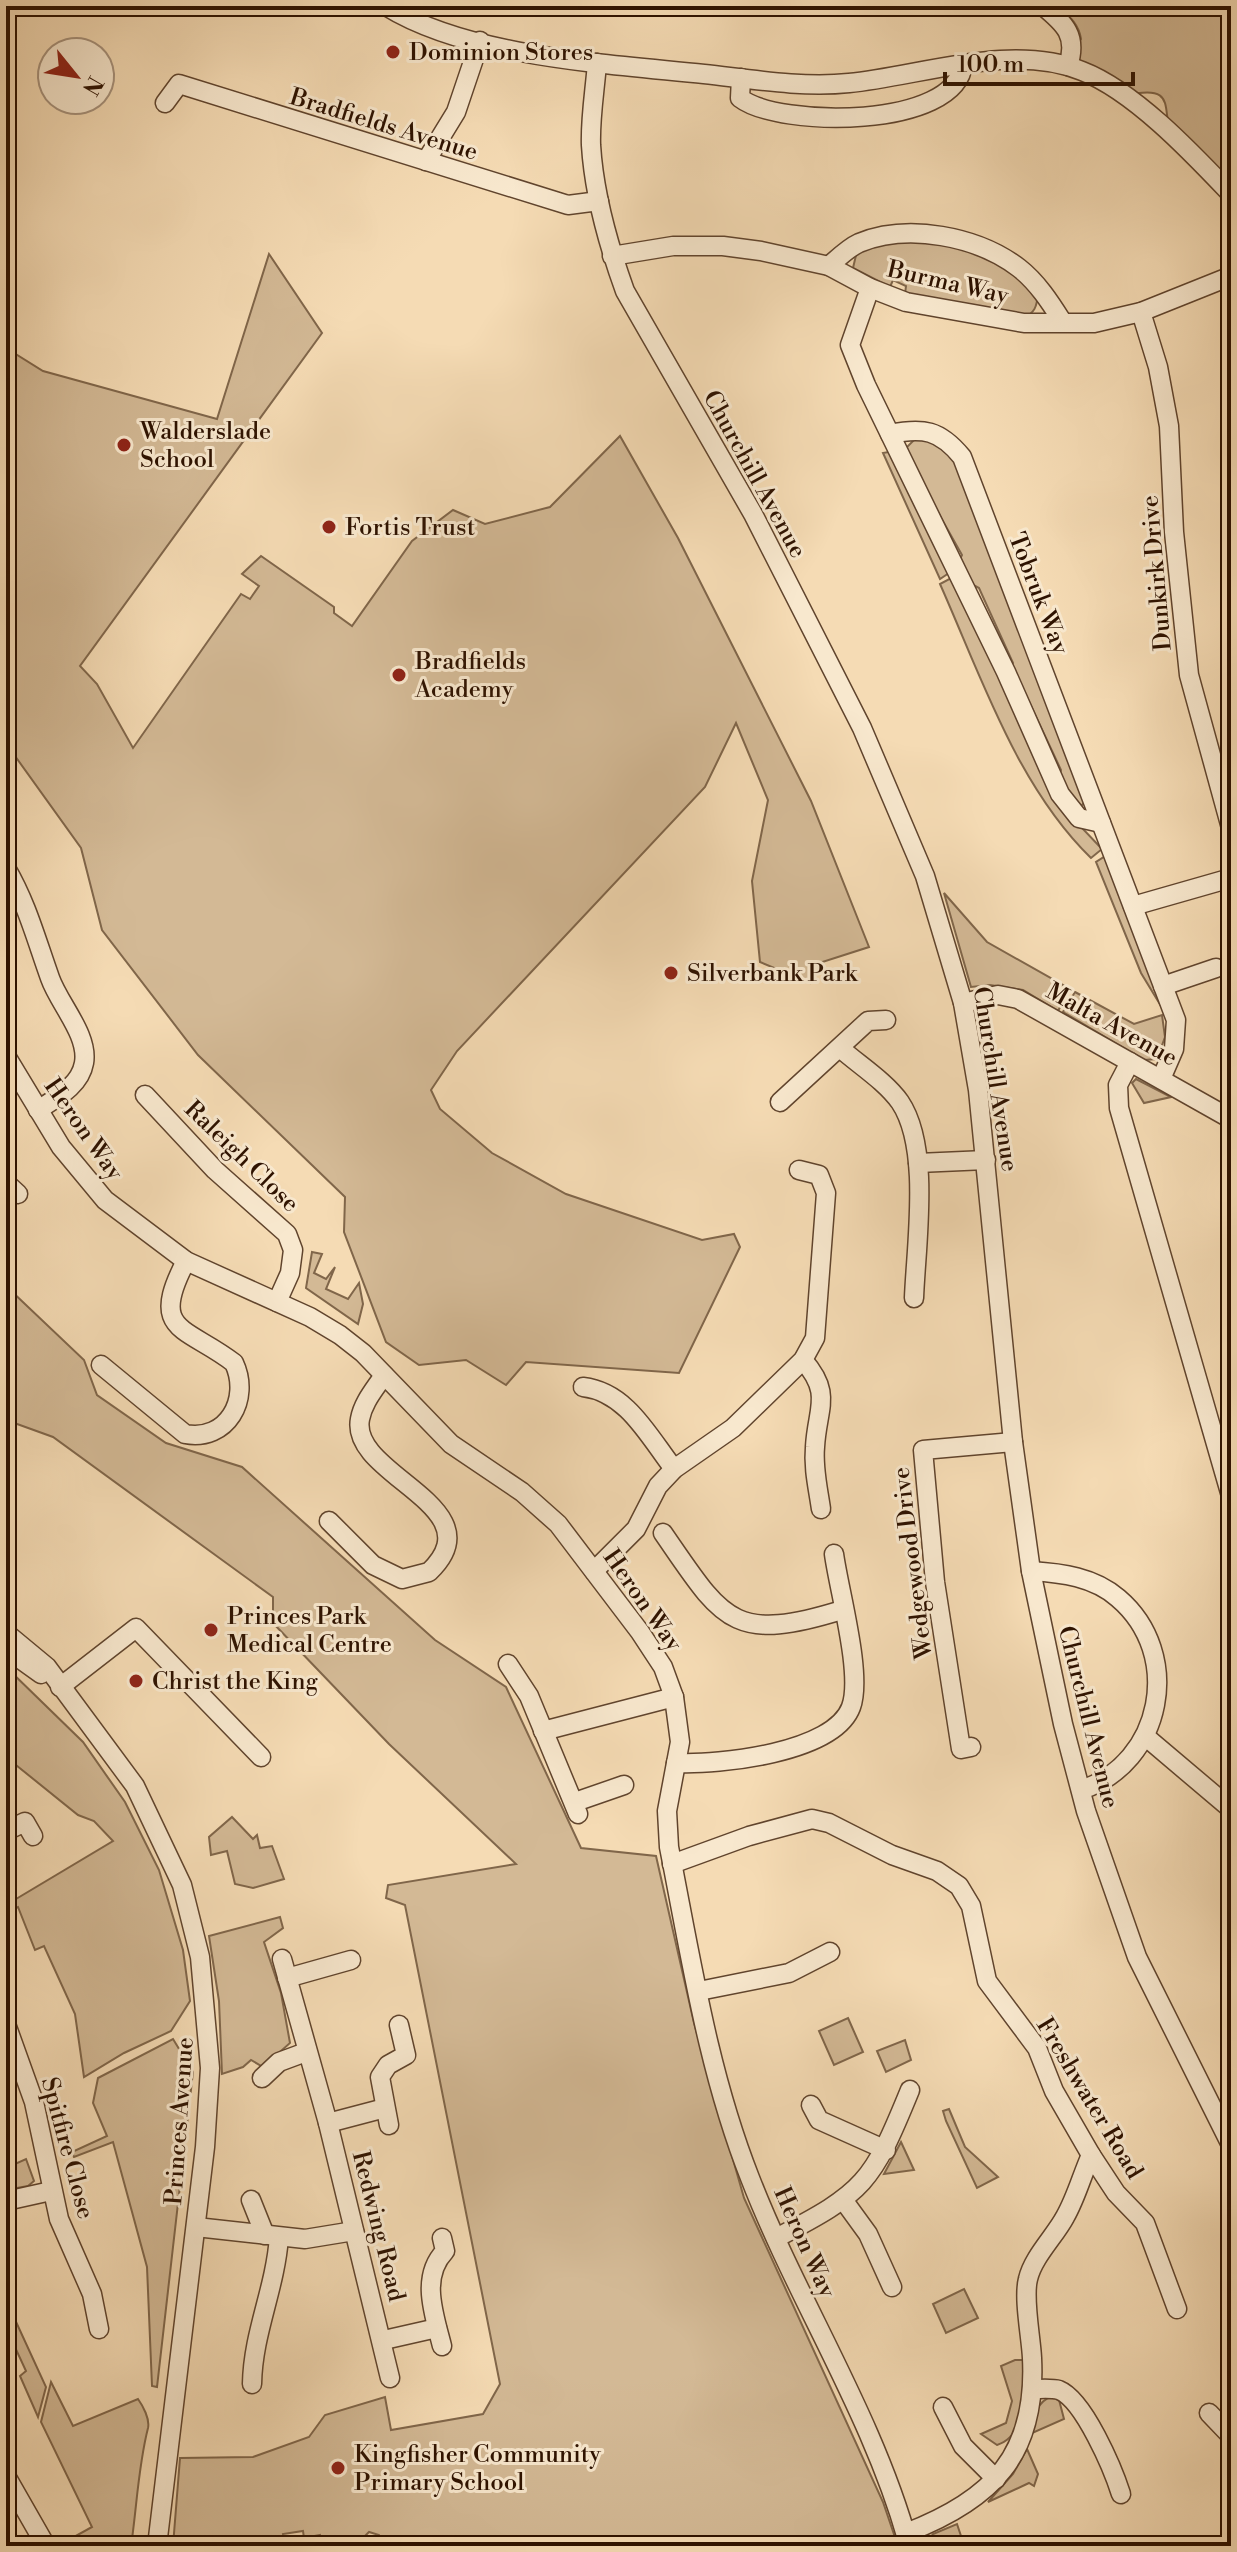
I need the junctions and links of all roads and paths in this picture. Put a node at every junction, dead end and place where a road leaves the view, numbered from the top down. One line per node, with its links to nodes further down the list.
1 (386, 6): 3 (street)
2 (1043, 6): 6 (street)
3 (480, 41): 4 (street); 9 (street)
4 (597, 63): 7 (street); 11 (street, Churchill Avenue)
5 (963, 64): 6 (street); 7 (street); 7 (street)
6 (1068, 66): 10 (street)
7 (741, 78)
8 (165, 103): 9 (street, Bradfields Avenue)
9 (426, 161): 11 (street, Bradfields Avenue)
10 (1231, 194)
11 (599, 201): 12 (street, Churchill Avenue)
12 (612, 256): 13 (street, Burma Way); 26 (street, Churchill Avenue)
13 (829, 266): 15 (street, Burma Way); 17 (street, Burma Way)
14 (1231, 276): 16 (street, Burma Way)
15 (870, 288): 17 (street, Burma Way); 18 (street)
16 (1141, 312): 17 (street, Burma Way); 20 (street, Dunkirk Drive)
17 (1062, 321)
18 (890, 434): 19 (street); 19 (street, Tobruk Way)
19 (1101, 823): 23 (street, Tobruk Way)
20 (1231, 828)
21 (6, 868): 34 (street)
22 (1231, 878): 23 (street)
23 (1133, 906): 25 (street, Tobruk Way)
24 (1216, 968): 25 (street)
25 (1163, 986): 31 (street, Tobruk Way)
26 (963, 1003): 30 (street, Malta Avenue); 36 (street, Churchill Avenue)
27 (886, 1020): 28 (street)
28 (840, 1048): 33 (street); 37 (street)
29 (6, 1056): 34 (street, Heron Way)
30 (1130, 1062): 31 (street, Malta Avenue); 48 (street)
31 (1161, 1079): 35 (street, Malta Avenue)
32 (145, 1095): 41 (street, Raleigh Close)
33 (780, 1102)
34 (38, 1110): 39 (street, Heron Way)
35 (1231, 1119)
36 (986, 1160): 37 (street); 46 (street, Churchill Avenue)
37 (918, 1163): 40 (street)
38 (799, 1170): 42 (street)
39 (186, 1261): 41 (street, Heron Way); 43 (street)
40 (914, 1298)
41 (277, 1302): 44 (street, Heron Way)
42 (803, 1360): 47 (street); 49 (street)
43 (101, 1365)
44 (384, 1375): 50 (street); 53 (street, Heron Way)
45 (583, 1387): 47 (street)
46 (1013, 1442): 54 (street, Churchill Avenue); 63 (street, Wedgewood Drive)
47 (674, 1469): 53 (street)
48 (1231, 1496)
49 (821, 1509)
50 (329, 1521)
51 (663, 1533): 55 (street)
52 (834, 1554): 55 (street)
53 (594, 1571): 60 (street, Heron Way)
54 (1031, 1571): 62 (street); 67 (street, Churchill Avenue)
55 (842, 1610): 65 (street)
56 (6, 1633): 59 (street, Princes Avenue)
57 (6, 1649): 59 (street, Princes Avenue)
58 (508, 1664): 61 (street)
59 (60, 1687): 64 (street); 91 (street, Princes Avenue)
60 (674, 1697): 61 (street); 65 (street, Heron Way)
61 (543, 1731): 66 (street)
62 (1146, 1737): 67 (street); 68 (street)
63 (971, 1747)
64 (261, 1757)
65 (676, 1763): 71 (street, Heron Way)
66 (624, 1785)
67 (1081, 1790): 84 (street, Churchill Avenue)
68 (1231, 1809)
69 (6, 1831): 70 (street)
70 (33, 1836)
71 (672, 1864): 76 (street, Heron Way); 86 (street, Freshwater Road)
72 (830, 1952): 76 (street)
73 (282, 1959): 75 (street, Redwing Road)
74 (351, 1960): 75 (street)
75 (287, 1978): 79 (street, Redwing Road)
76 (699, 1991): 95 (street, Heron Way)
77 (6, 2024): 87 (street, Spitfire Close)
78 (399, 2025): 83 (street, Redwing Road)
79 (306, 2052): 80 (street); 83 (street, Redwing Road)
80 (262, 2078)
81 (910, 2090): 85 (street)
82 (811, 2105): 85 (street)
83 (328, 2123): 92 (street, Redwing Road)
84 (1231, 2145)
85 (886, 2150): 90 (street)
86 (1091, 2155): 97 (street, Freshwater Road); 104 (street)
87 (51, 2191): 89 (street); 99 (street, Spitfire Close)
88 (251, 2200): 93 (street)
89 (6, 2201)
90 (844, 2201): 95 (street); 96 (street)
91 (196, 2227): 93 (street); 113 (street, Princes Avenue)
92 (354, 2231): 93 (street); 100 (street, Redwing Road)
93 (272, 2236): 103 (street)
94 (442, 2238): 98 (street, Redwing Road)
95 (776, 2238): 111 (street, Heron Way)
96 (892, 2287)
97 (1177, 2309)
98 (437, 2328): 100 (street, Redwing Road); 101 (street, Redwing Road)
99 (99, 2329)
100 (384, 2340): 102 (street, Redwing Road)
101 (442, 2346)
102 (390, 2378)
103 (252, 2384)
104 (1034, 2389): 109 (street); 110 (street)
105 (943, 2407): 109 (street)
106 (1209, 2413): 107 (street)
107 (1231, 2436)
108 (6, 2476): 112 (street)
109 (996, 2479): 111 (street)
110 (1121, 2494)
111 (907, 2540)
112 (46, 2546)
113 (157, 2546)

